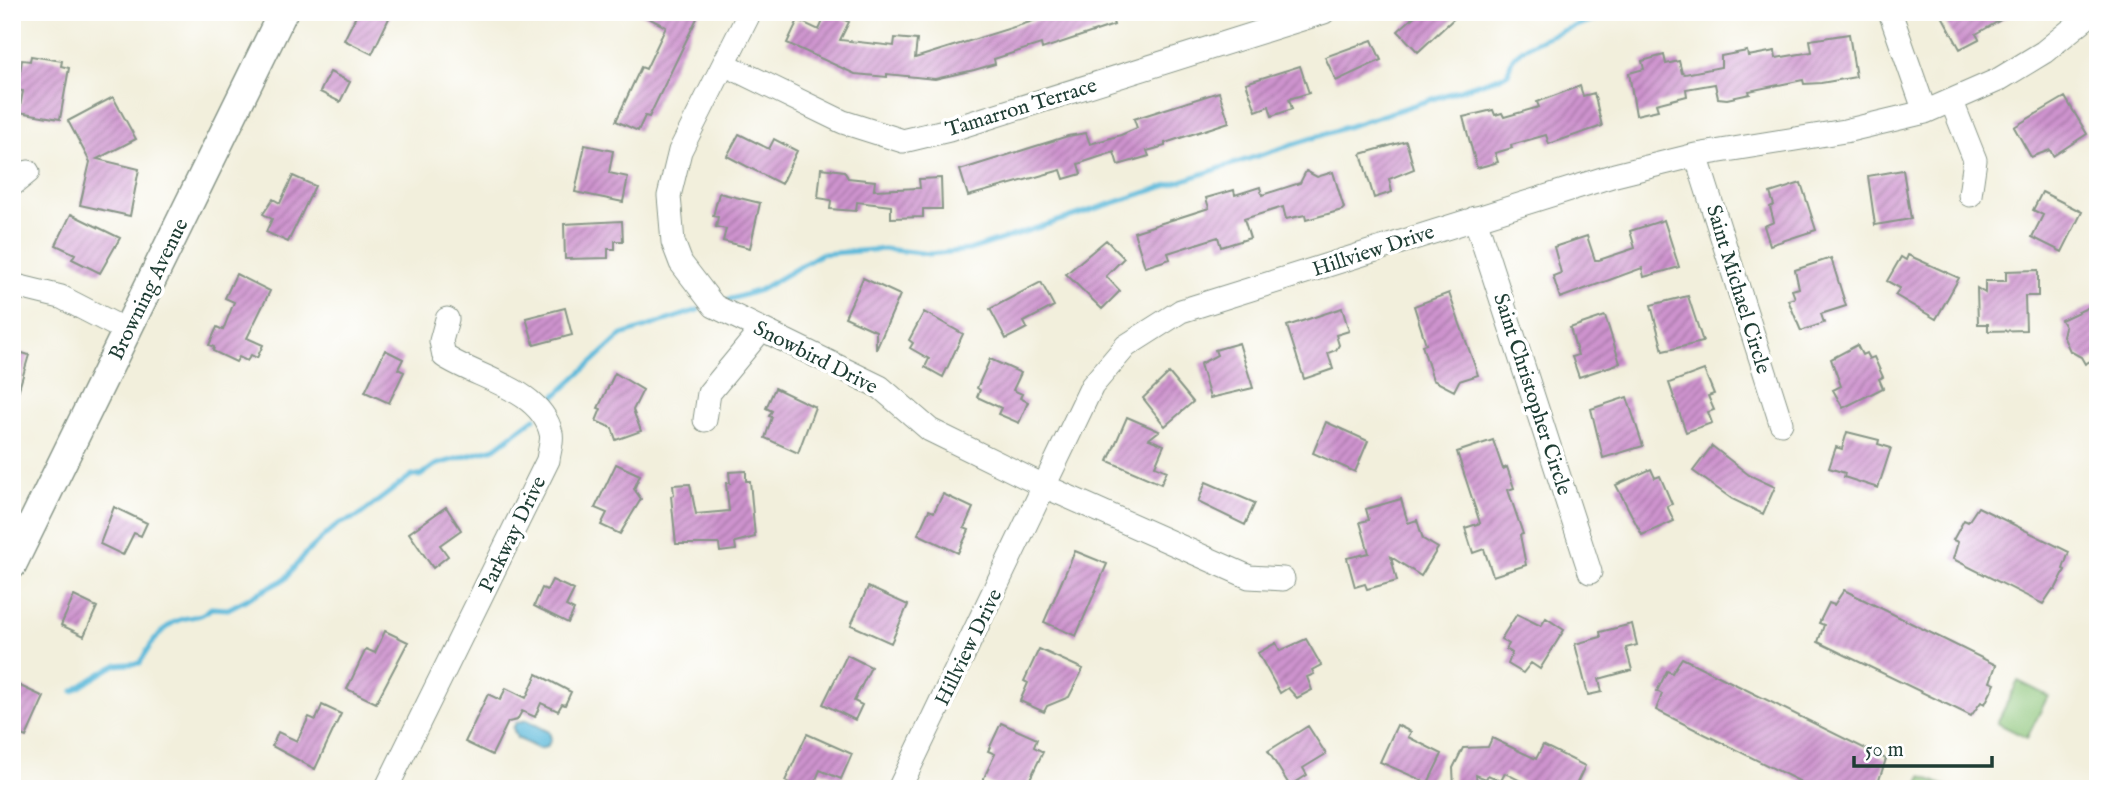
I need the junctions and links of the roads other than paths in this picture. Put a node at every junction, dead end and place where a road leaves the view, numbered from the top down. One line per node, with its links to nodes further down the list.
1 (283, 12): 15 (street, Browning Avenue)
2 (750, 12): 6 (street, Snowbird Drive)
3 (1325, 12): 6 (street, Tamarron Terrace)
4 (1890, 12): 8 (street)
5 (2093, 12): 7 (street, Hillview Drive)
6 (724, 64): 14 (street, Snowbird Drive)
7 (1952, 102): 8 (street, Hillview Drive); 10 (street)
8 (1925, 112): 9 (street, Hillview Drive)
9 (1696, 155): 11 (street, Hillview Drive); 17 (street, Saint Michael Circle)
10 (1970, 195)
11 (1475, 218): 18 (street, Hillview Drive); 20 (street, Saint Christopher Circle)
12 (12, 285): 15 (street)
13 (447, 319): 22 (street, Parkway Drive)
14 (761, 330): 16 (street); 18 (street, Snowbird Drive)
15 (127, 331): 19 (street, Browning Avenue)
16 (705, 420)
17 (1781, 423)
18 (1044, 486): 21 (street, Snowbird Drive); 23 (street, Hillview Drive)
19 (12, 565)
20 (1590, 572)
21 (1283, 579)
22 (386, 789)
23 (900, 789)

